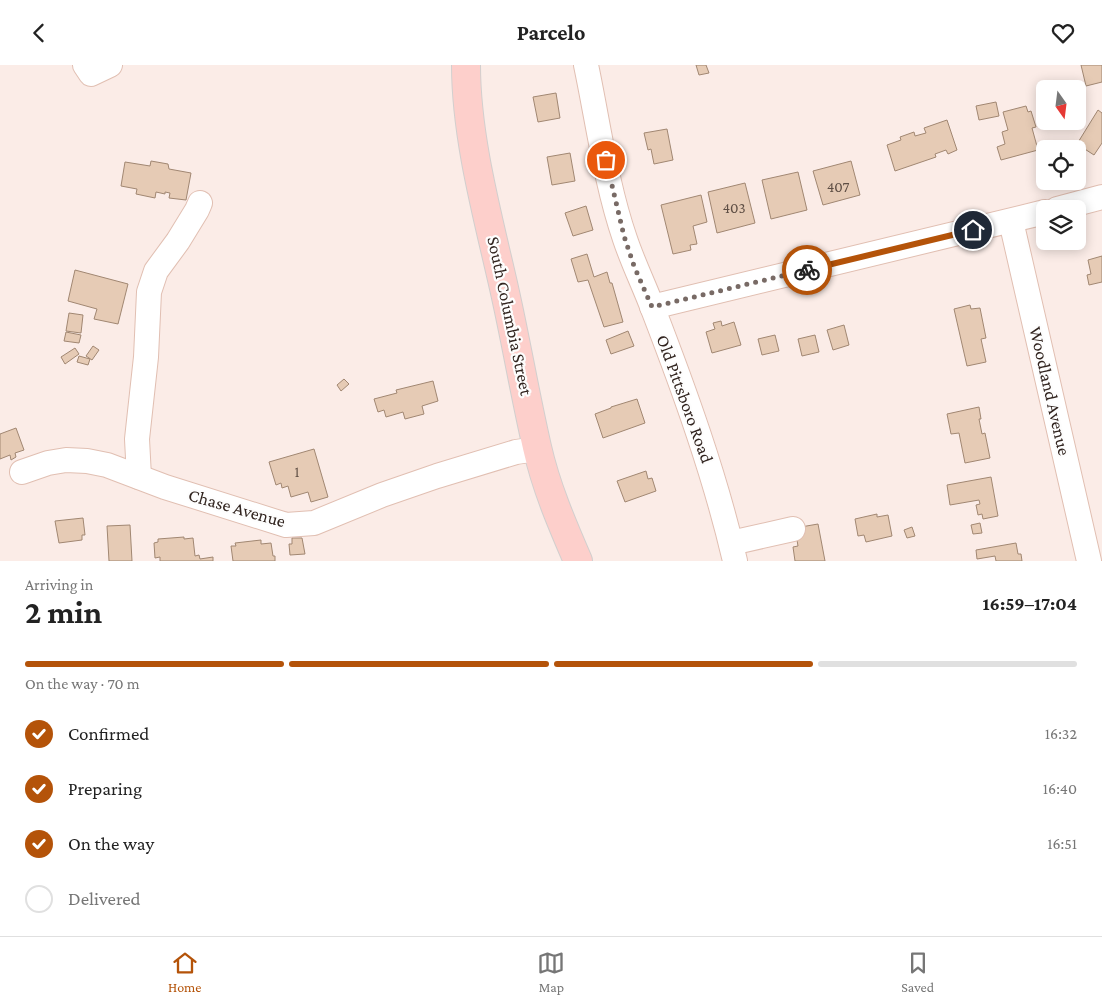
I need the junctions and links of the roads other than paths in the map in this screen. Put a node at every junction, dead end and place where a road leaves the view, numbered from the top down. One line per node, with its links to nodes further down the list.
1 (85, 65): 2 (street)
2 (110, 65)
3 (466, 65): 11 (main road, South Columbia Street)
4 (586, 65): 10 (street, Old Pittsboro Road)
5 (1102, 197): 6 (street)
6 (1086, 201)
7 (200, 203): 13 (street)
8 (1036, 214): 9 (street)
9 (1011, 221): 10 (street); 17 (street, Woodland Avenue)
10 (652, 307): 15 (street, Old Pittsboro Road)
11 (537, 449): 13 (street, Chase Avenue); 16 (main road, South Columbia Street)
12 (22, 472): 13 (street, Chase Avenue)
13 (139, 477)
14 (793, 529): 15 (street)
15 (733, 552)
16 (578, 561)
17 (1089, 561)

